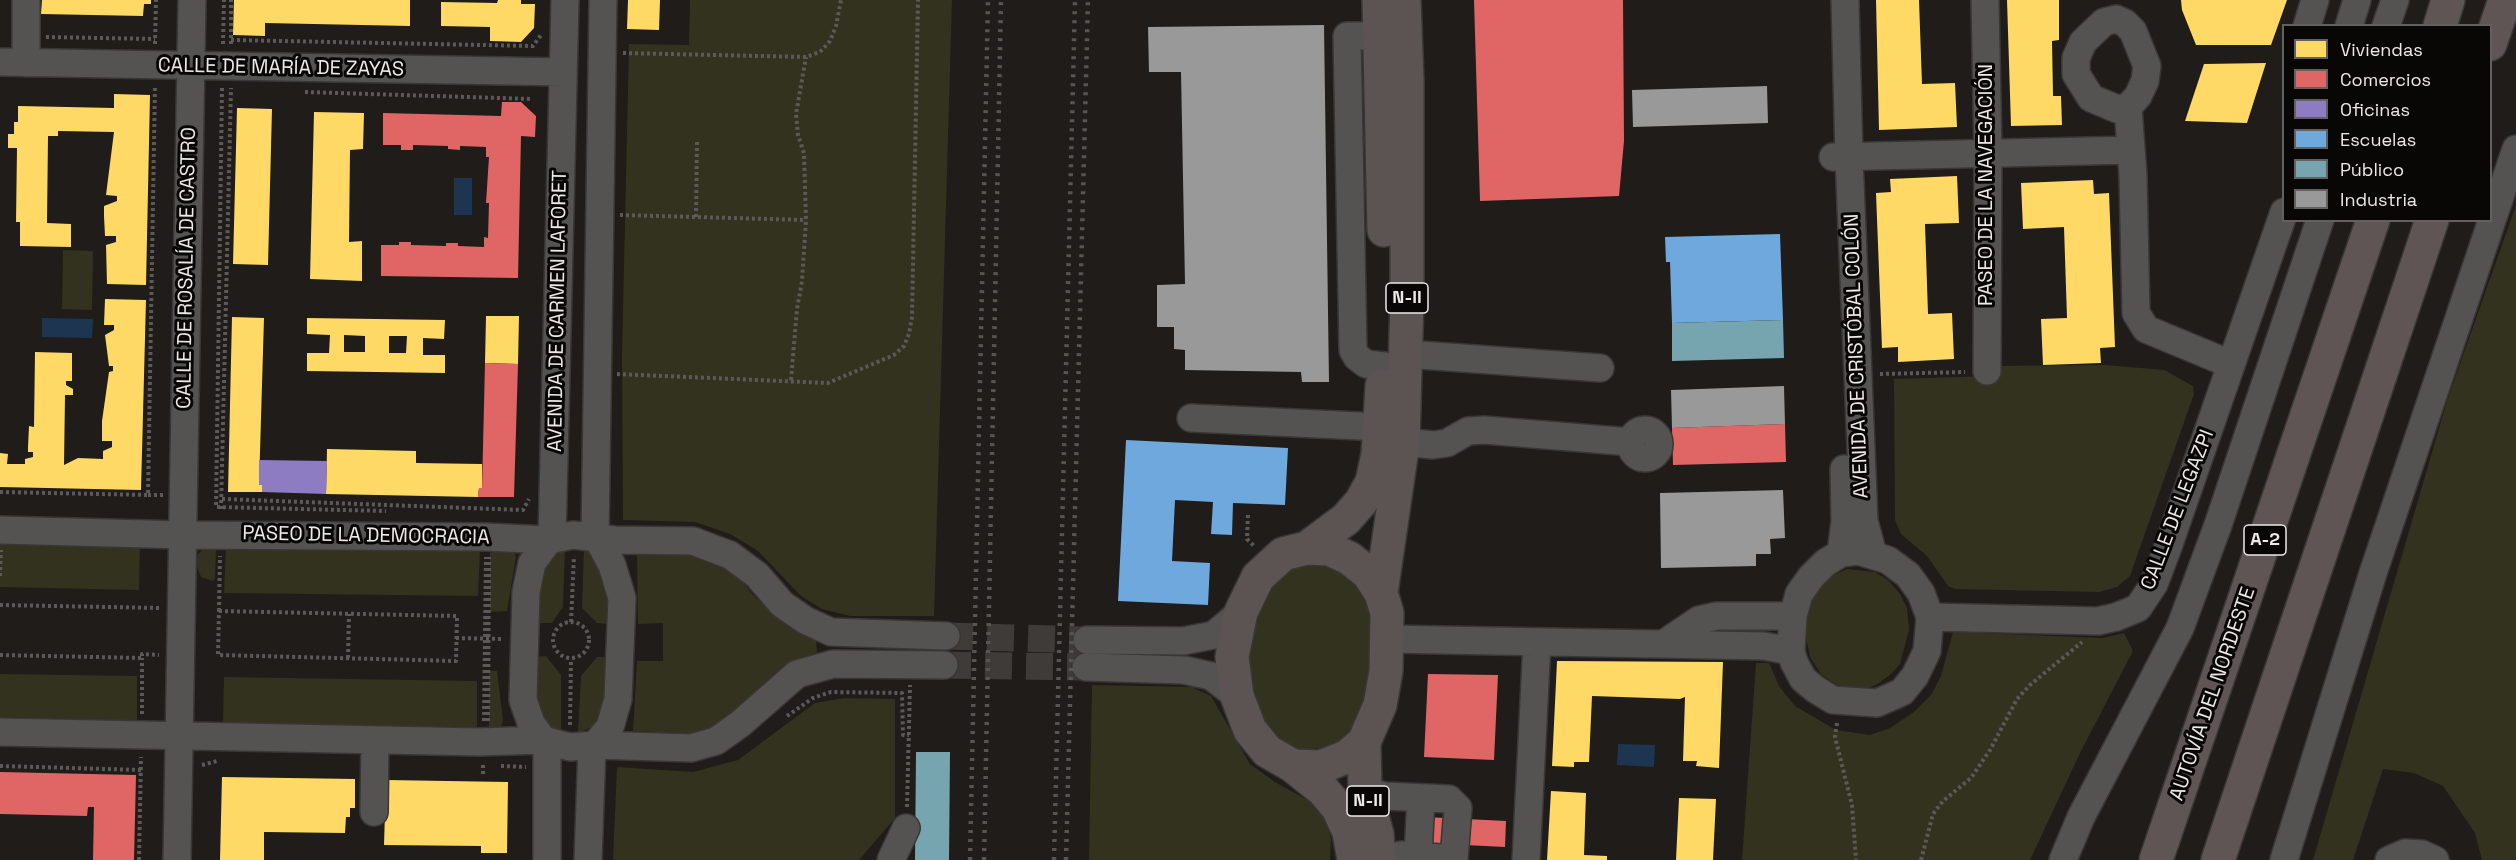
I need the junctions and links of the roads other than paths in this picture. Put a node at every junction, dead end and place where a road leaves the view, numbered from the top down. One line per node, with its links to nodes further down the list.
1 (26, 0): 21 (street)
2 (192, 0): 22 (street, CALLE DE ROSALÍA DE CASTRO)
3 (564, 0): 24 (street, AVENIDA DE CARMEN LAFORET)
4 (603, 0): 23 (street, AVENIDA DE CARMEN LAFORET)
5 (1379, 0): 36 (main road, N-II)
6 (1404, 0): 36 (main road, N-II)
7 (1827, 0): 29 (street, AVENIDA DE CRISTÓBAL COLÓN)
8 (1845, 0): 29 (street, AVENIDA DE CRISTÓBAL COLÓN)
9 (1985, 0): 28 (street, PASEO DE LA NAVEGACIÓN)
10 (2316, 0): 16 (street)
11 (2357, 0): 17 (street)
12 (2395, 0): 18 (street)
13 (2448, 0): 19 (highway)
14 (2505, 0): 20 (highway)
15 (2118, 10): 25 (street); 25 (street)
16 (2308, 24)
17 (2350, 24)
18 (2387, 24)
19 (2441, 24)
20 (2492, 38)
21 (17, 54): 22 (street, CALLE DE MARÍA DE ZAYAS)
22 (191, 67): 24 (street, CALLE DE MARÍA DE ZAYAS); 43 (street, CALLE DE ROSALÍA DE CASTRO)
23 (609, 67): 24 (street); 24 (street); 45 (street, AVENIDA DE CARMEN LAFORET)
24 (563, 72): 46 (street, AVENIDA DE CARMEN LAFORET)
25 (2128, 107): 27 (street)
26 (2516, 149): 31 (street)
27 (2130, 150): 28 (street); 37 (street)
28 (1988, 154): 29 (street); 39 (street, PASEO DE LA NAVEGACIÓN)
29 (1841, 157): 48 (street, AVENIDA DE CRISTÓBAL COLÓN); 49 (street, AVENIDA DE CRISTÓBAL COLÓN)
30 (2282, 215): 37 (street, CALLE DE LEGAZPI)
31 (2492, 220)
32 (2319, 222): 83 (street)
33 (2372, 222): 84 (highway, AUTOVÍA DEL NORDESTE / A-2)
34 (2431, 222): 85 (highway)
35 (2491, 222): 86 (street)
36 (1395, 360): 38 (street); 41 (main road, N-II)
37 (2230, 364): 53 (street, CALLE DE LEGAZPI)
38 (1600, 368)
39 (1988, 371)
40 (1191, 418): 41 (street)
41 (1392, 435): 42 (street); 47 (main road, N-II); 50 (main road, N-II)
42 (1631, 441)
43 (183, 535): 44 (street, PASEO DE LA DEMOCRACIA); 46 (street, PASEO DE LA DEMOCRACIA); 64 (street)
44 (1, 536)
45 (596, 538): 46 (street, PASEO DE LA DEMOCRACIA); 54 (street, PASEO DE LA DEMOCRACIA); 68 (street)
46 (550, 540): 66 (street)
47 (1307, 548): 50 (main road, N-II); 51 (main road, N-II)
48 (1841, 553): 49 (street); 52 (street)
49 (1873, 554): 53 (street)
50 (1381, 593): 55 (main road, N-II)
51 (1241, 612): 56 (street); 62 (main road, N-II)
52 (1793, 616): 58 (street); 59 (street)
53 (1930, 617): 59 (street)
54 (946, 636)
55 (1387, 639): 57 (street); 67 (main road, N-II)
56 (1087, 640)
57 (1537, 642): 58 (street); 82 (street)
58 (1665, 643): 59 (street)
59 (1791, 651)
60 (944, 665): 68 (street)
61 (1086, 667): 62 (street)
62 (1237, 696): 69 (main road, N-II)
63 (0, 732): 64 (street)
64 (179, 737): 65 (street); 76 (street)
65 (375, 740): 66 (street); 72 (street)
66 (545, 741): 68 (street); 77 (street)
67 (1364, 742): 69 (main road, N-II); 70 (main road, N-II)
68 (593, 746): 78 (street)
69 (1293, 766): 80 (main road, N-II)
70 (1365, 791): 71 (street); 81 (main road, N-II)
71 (1421, 798): 74 (street); 75 (street)
72 (374, 812)
73 (906, 828): 79 (street)
74 (1418, 856): 75 (street); 81 (street)
75 (1466, 859)
76 (177, 860)
77 (547, 860)
78 (588, 860)
79 (891, 860)
80 (1354, 860)
81 (1382, 860)
82 (1526, 860)
83 (2063, 860)
84 (2156, 860)
85 (2218, 860)
86 (2284, 860)
87 (2389, 860): 88 (street)
88 (2435, 860)

